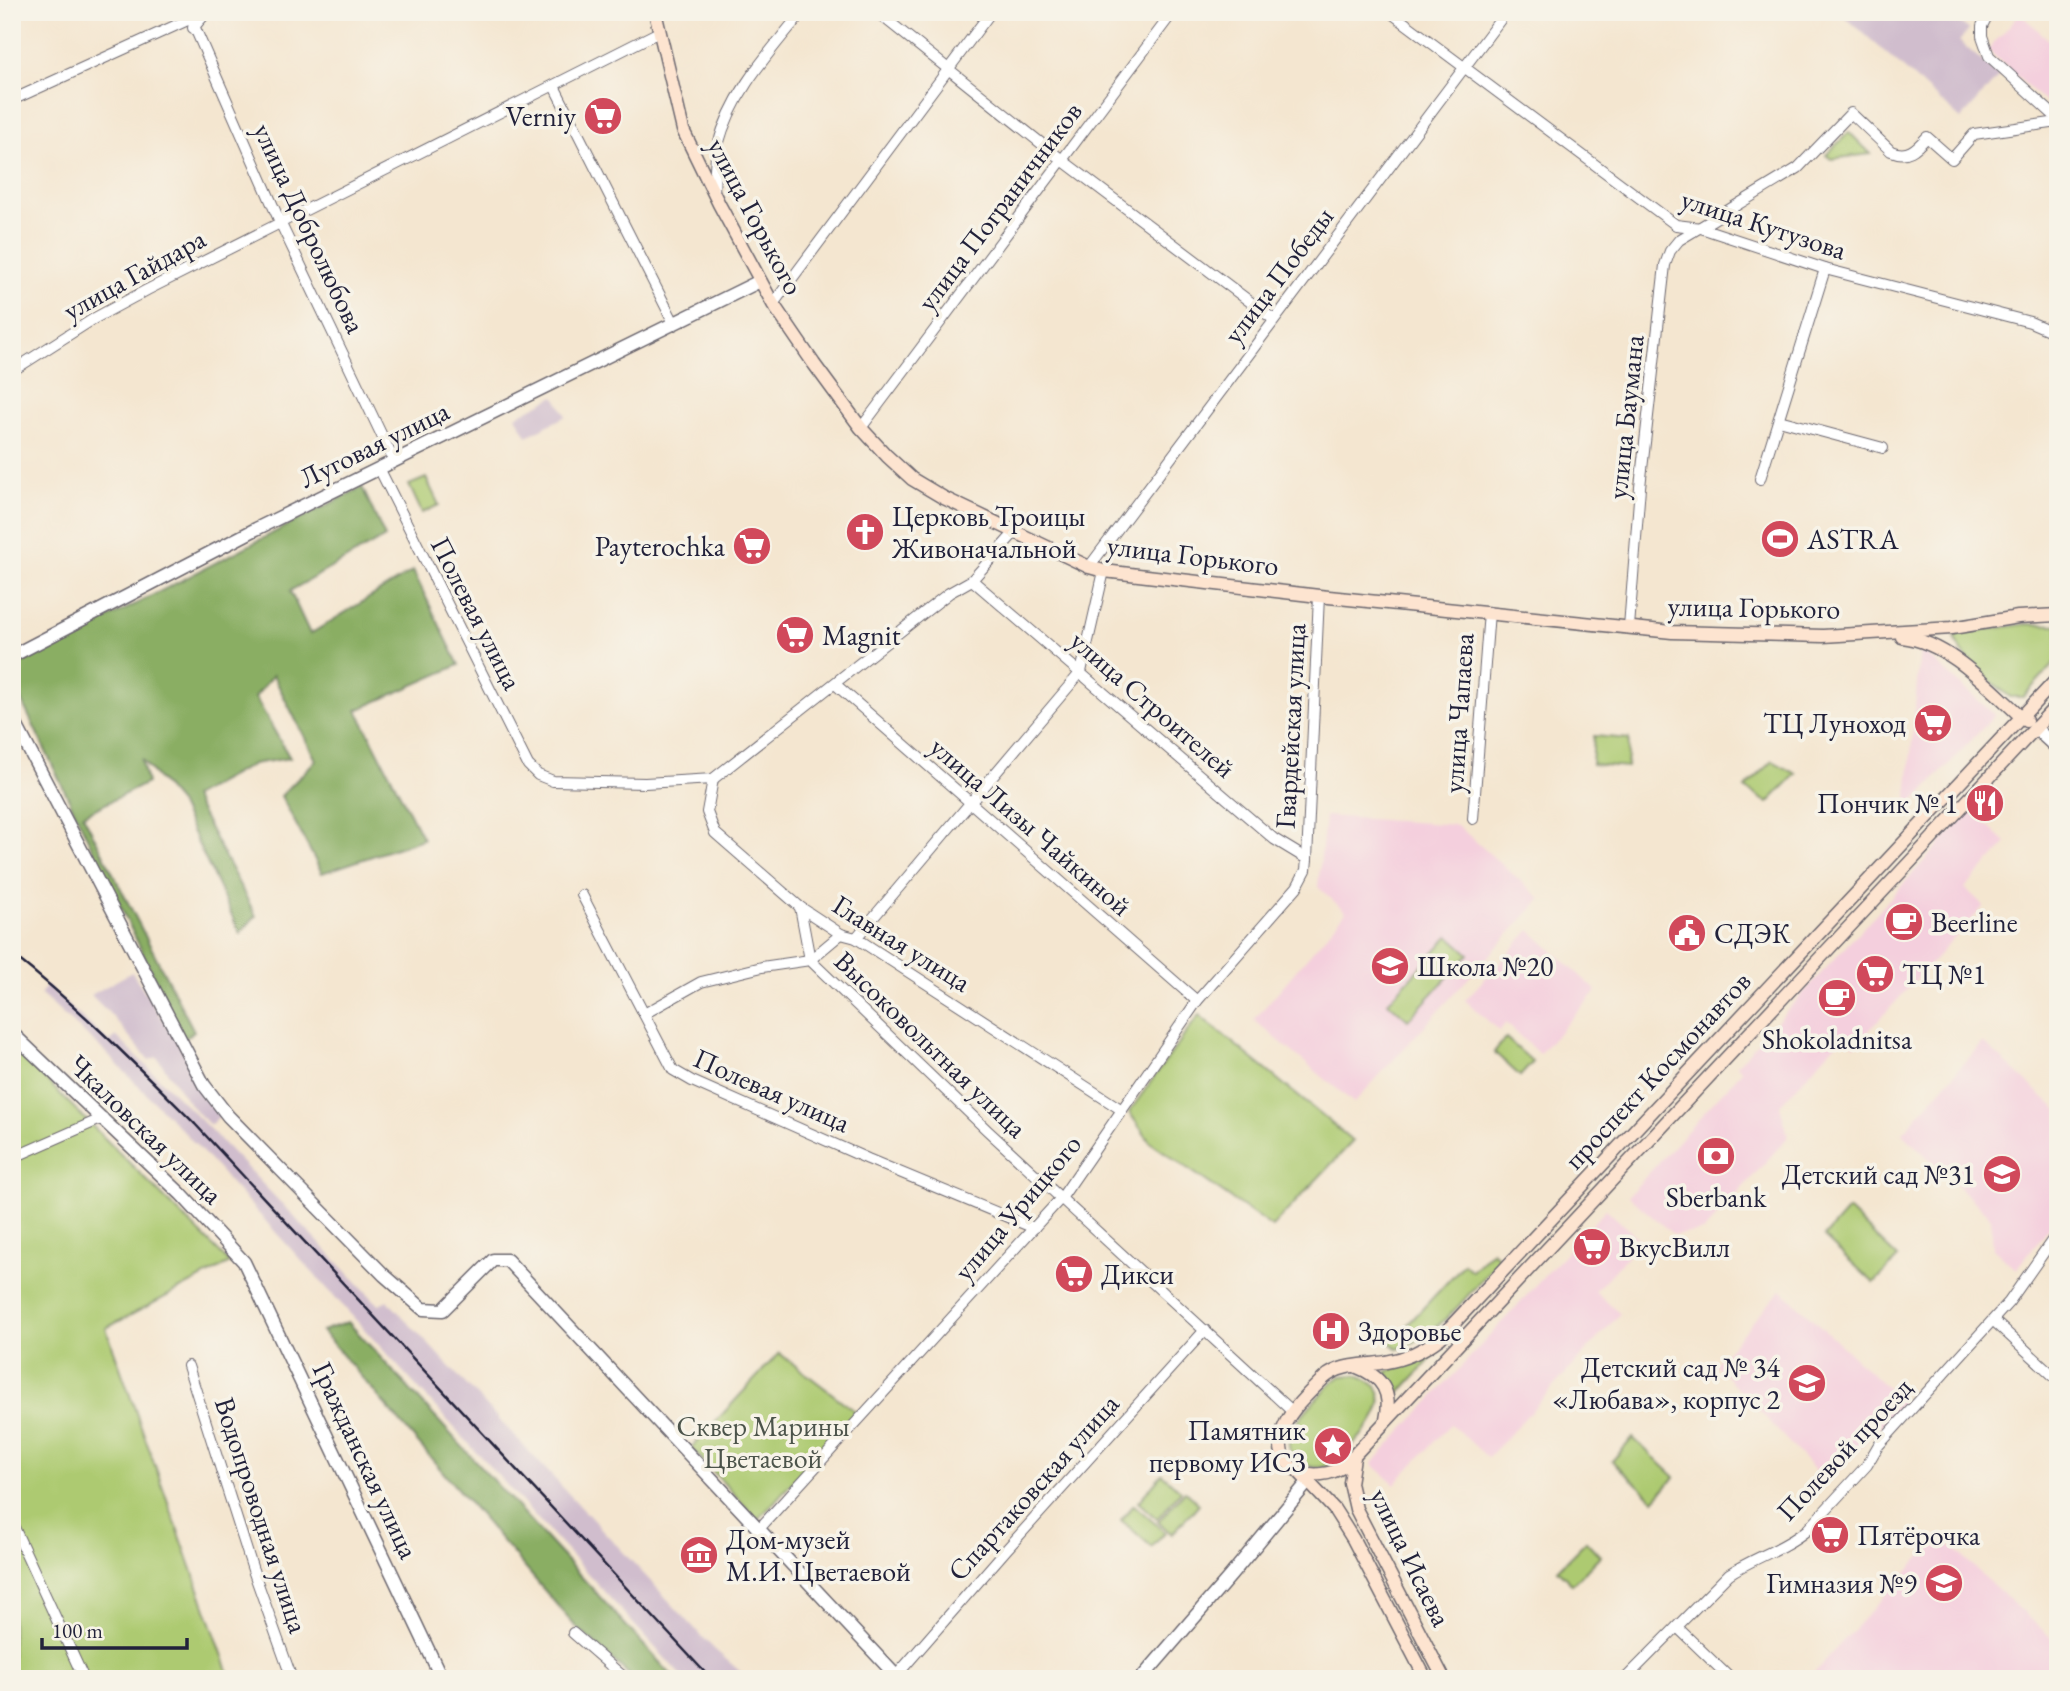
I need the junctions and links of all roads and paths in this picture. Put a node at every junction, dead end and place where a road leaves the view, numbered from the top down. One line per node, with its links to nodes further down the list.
1 (207, 12): 10 (street)
2 (654, 12): 11 (main road, улица Горького)
3 (802, 12): 18 (street)
4 (877, 12): 13 (street)
5 (990, 12): 13 (street)
6 (1173, 12): 17 (street, улица Пограничников)
7 (1390, 12): 12 (street, улица Кутузова)
8 (1506, 12): 12 (street, улица Победы)
9 (1989, 12): 16 (street)
10 (190, 20): 15 (street); 19 (street, улица Добролюбова)
11 (659, 32): 14 (street, улица Гайдара); 18 (main road, улица Горького)
12 (1465, 68): 20 (street, улица Кутузова); 24 (street, улица Победы)
13 (948, 71): 17 (street); 23 (street)
14 (554, 86): 19 (street, улица Гайдара); 25 (street)
15 (12, 100)
16 (2058, 120): 20 (street, улица Баумана)
17 (1062, 160): 24 (street); 29 (street, улица Пограничников)
18 (714, 195): 22 (main road, улица Горького)
19 (280, 222): 27 (street, улица Гайдара); 31 (street, улица Добролюбова)
20 (1701, 228): 21 (street, улица Кутузова); 41 (street, улица Баумана)
21 (1825, 270): 26 (street, улица Кутузова); 28 (street)
22 (760, 281): 23 (main road, улица Горького); 25 (street, Луговая улица)
23 (773, 304): 29 (main road, улица Горького)
24 (1273, 319): 35 (street, улица Победы)
25 (674, 323): 31 (street, Луговая улица)
26 (2058, 334)
27 (12, 370)
28 (1779, 419): 30 (street); 33 (street)
29 (861, 428): 34 (main road, улица Горького)
30 (1883, 448)
31 (394, 461): 32 (street, Луговая улица)
32 (379, 468): 44 (street, Луговая улица); 54 (street, Полевая улица)
33 (1760, 480)
34 (1015, 533): 35 (main road, улица Горького); 37 (street)
35 (1089, 567): 36 (main road, улица Горького)
36 (1104, 571): 38 (main road, улица Горького); 46 (street)
37 (972, 580): 46 (street, улица Строителей); 48 (street)
38 (1319, 596): 39 (main road, улица Горького); 57 (street, Гвардейская улица)
39 (1489, 611): 41 (main road, улица Горького); 56 (street, улица Чапаева)
40 (2058, 615): 42 (main road)
41 (1629, 627): 43 (main road, улица Горького)
42 (1952, 628): 43 (main road); 45 (main road)
43 (1860, 634): 45 (main road)
44 (12, 656)
45 (1952, 656): 51 (main road)
46 (1081, 672): 55 (street); 57 (street, улица Строителей)
47 (2058, 678): 51 (main road, проспект Космонавтов)
48 (835, 684): 54 (street); 55 (street, улица Лизы Чайкиной)
49 (2058, 704): 52 (main road, проспект Космонавтов)
50 (12, 717): 83 (street)
51 (2021, 717): 52 (main road); 76 (main road, проспект Космонавтов)
52 (2035, 728): 53 (street); 79 (main road, проспект Космонавтов)
53 (2058, 749)
54 (713, 779): 59 (street, Главная улица)
55 (969, 804): 61 (street); 63 (street, улица Лизы Чайкиной)
56 (1473, 819)
57 (1307, 859): 63 (street, улица Урицкого)
58 (582, 895): 64 (street, Полевая улица)
59 (800, 906): 60 (street, Главная улица); 62 (street, Высоковольтная улица)
60 (841, 934): 61 (street, Главная улица); 62 (street)
61 (856, 938): 66 (street, Главная улица)
62 (810, 960): 64 (street); 69 (street, Высоковольтная улица)
63 (1197, 1001): 66 (street, улица Урицкого)
64 (644, 1014): 70 (street, Полевая улица)
65 (12, 1033): 67 (street, Чкаловская улица)
66 (1122, 1110): 69 (street, улица Урицкого)
67 (103, 1118): 68 (street); 72 (street, Чкаловская улица)
68 (12, 1158)
69 (1062, 1197): 70 (street, улица Урицкого); 74 (street)
70 (1034, 1228): 83 (street, улица Урицкого)
71 (2058, 1232): 73 (street, Полевой проезд)
72 (244, 1262): 89 (street, Гражданская улица)
73 (1994, 1321): 77 (street); 84 (street, Полевой проезд)
74 (1205, 1330): 78 (street); 86 (street, Спартаковская улица)
75 (188, 1366): 88 (street, Водопроводная улица)
76 (1357, 1367): 78 (main road, проспект Космонавтов); 79 (main road)
77 (2058, 1380)
78 (1293, 1412): 81 (main road, проспект Космонавтов)
79 (1386, 1421): 80 (main road, проспект Космонавтов)
80 (1355, 1454): 81 (main road, проспект Космонавтов); 93 (main road, улица Исаева)
81 (1304, 1477): 91 (street); 92 (main road, улица Исаева)
82 (12, 1523): 87 (street)
83 (758, 1530): 86 (street)
84 (1677, 1628): 94 (street, Полевой проезд); 95 (street)
85 (573, 1633): 90 (street)
86 (898, 1677)
87 (84, 1679)
88 (292, 1679)
89 (442, 1679)
90 (626, 1679)
91 (1141, 1679)
92 (1426, 1679)
93 (1444, 1679)
94 (1625, 1679)
95 (1731, 1679)

